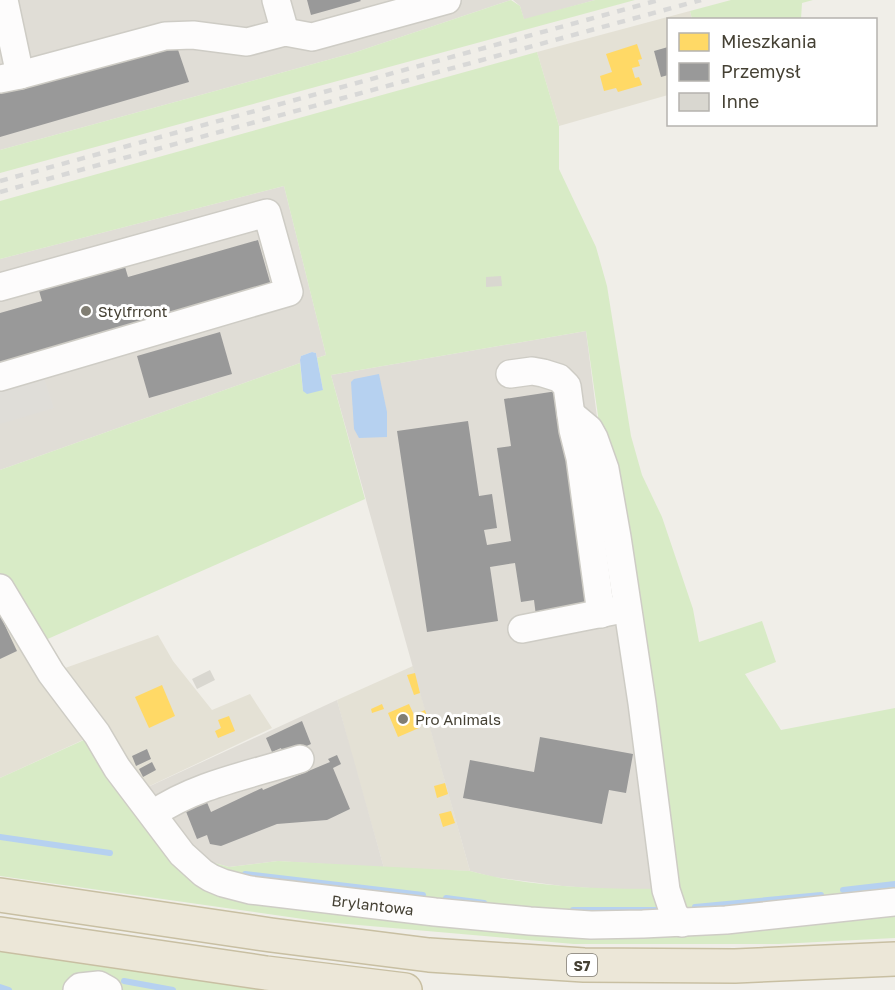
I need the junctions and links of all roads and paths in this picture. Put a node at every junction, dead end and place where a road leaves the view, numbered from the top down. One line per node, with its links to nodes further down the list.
1 (4, 0): 5 (street)
2 (276, 0): 4 (street)
3 (447, 0): 4 (street)
4 (285, 32): 5 (street)
5 (10, 77)
6 (0, 287): 8 (street)
7 (510, 374): 9 (street)
8 (0, 377)
9 (571, 414): 11 (street); 12 (street)
10 (0, 588): 15 (street, Brylantowa)
11 (628, 608): 12 (street); 18 (street)
12 (601, 614): 13 (street)
13 (522, 628)
14 (300, 759): 15 (street)
15 (153, 814): 18 (street, Brylantowa)
16 (0, 895): 20 (highway, S7)
17 (895, 902): 18 (street, Brylantowa)
18 (682, 923)
19 (0, 934): 23 (highway)
20 (895, 959)
21 (77, 990): 22 (street)
22 (108, 990)
23 (405, 990)

